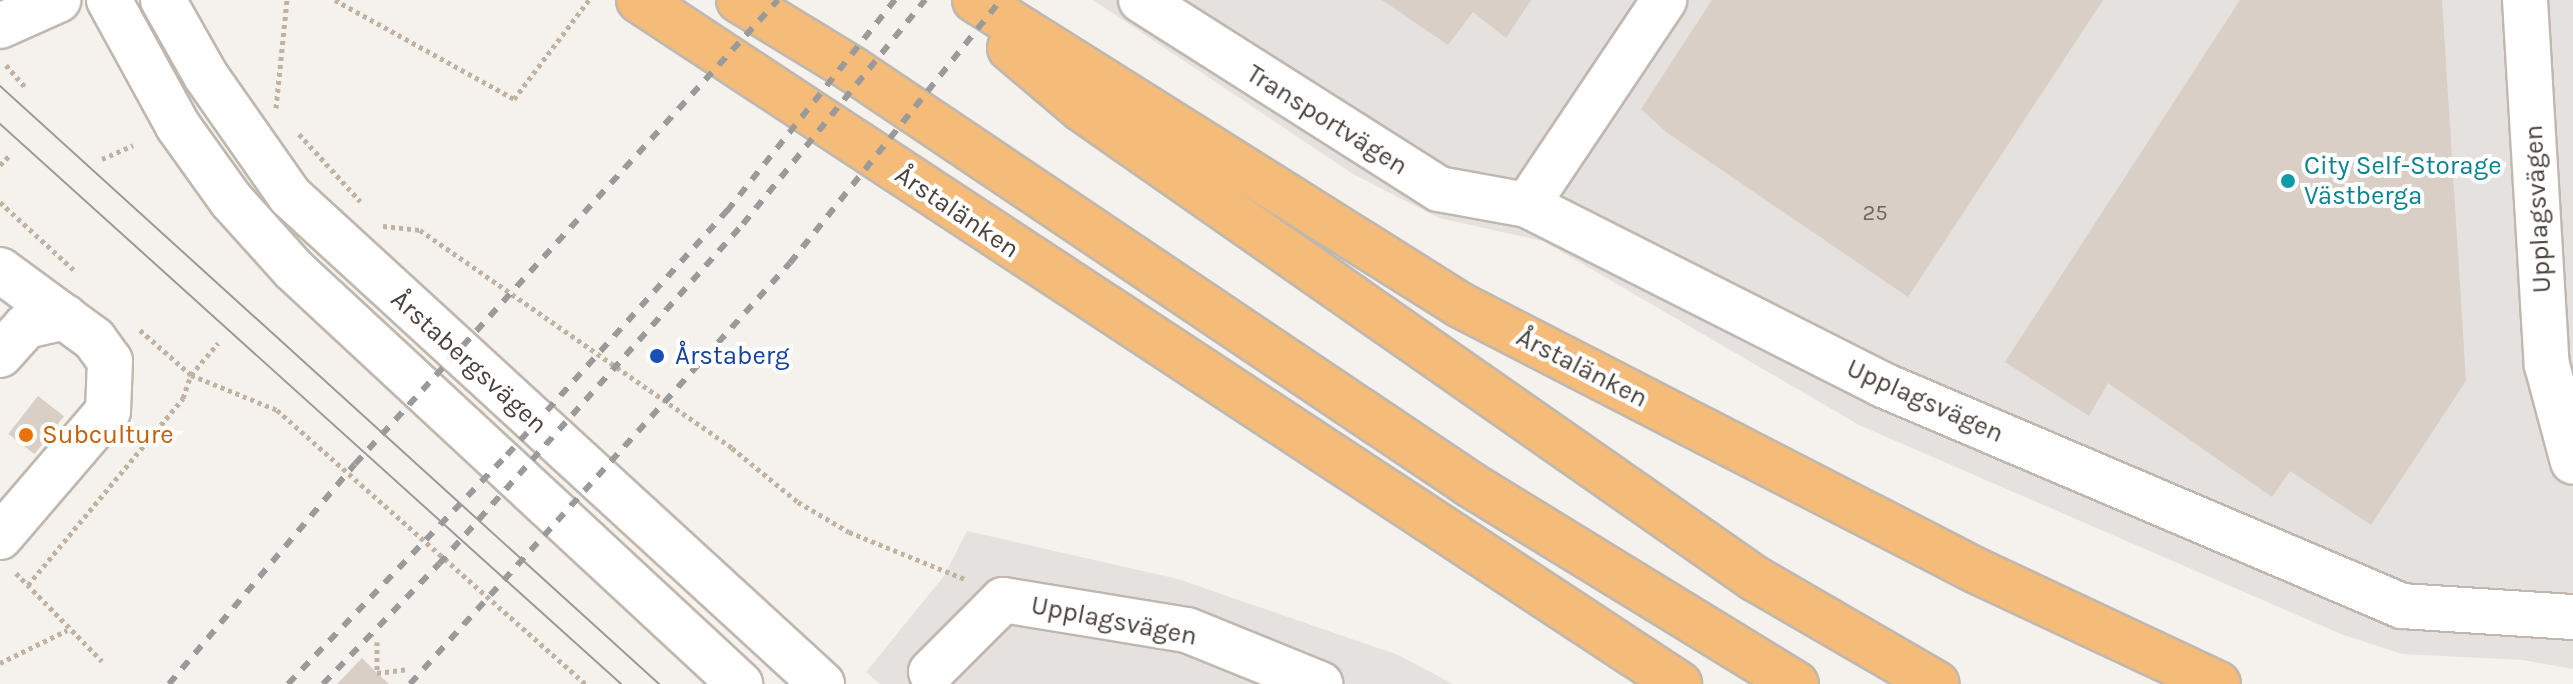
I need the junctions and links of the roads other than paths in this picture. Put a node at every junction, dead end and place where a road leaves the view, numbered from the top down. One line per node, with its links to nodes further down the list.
1 (58, 0): 11 (street)
2 (109, 0): 20 (street, Årstabergsvägen)
3 (163, 0): 21 (street, Årstabergsvägen)
4 (639, 0): 23 (highway, Årstalänken)
5 (739, 0): 24 (highway)
6 (954, 0): 25 (highway)
7 (975, 0): 26 (highway, Årstalänken)
8 (1141, 0): 12 (street, Transportvägen)
9 (1664, 0): 12 (street)
10 (2525, 0): 16 (street, Upplagsvägen)
11 (0, 26)
12 (1527, 205): 18 (street, Upplagsvägen)
13 (8, 285): 14 (street)
14 (65, 317): 15 (street); 17 (street)
15 (0, 355)
16 (2573, 462)
17 (0, 537)
18 (2573, 617)
19 (931, 672): 22 (street, Upplagsvägen)
20 (740, 684)
21 (822, 684)
22 (1320, 684)
23 (1679, 684)
24 (1796, 684)
25 (1937, 684)
26 (2218, 684)

